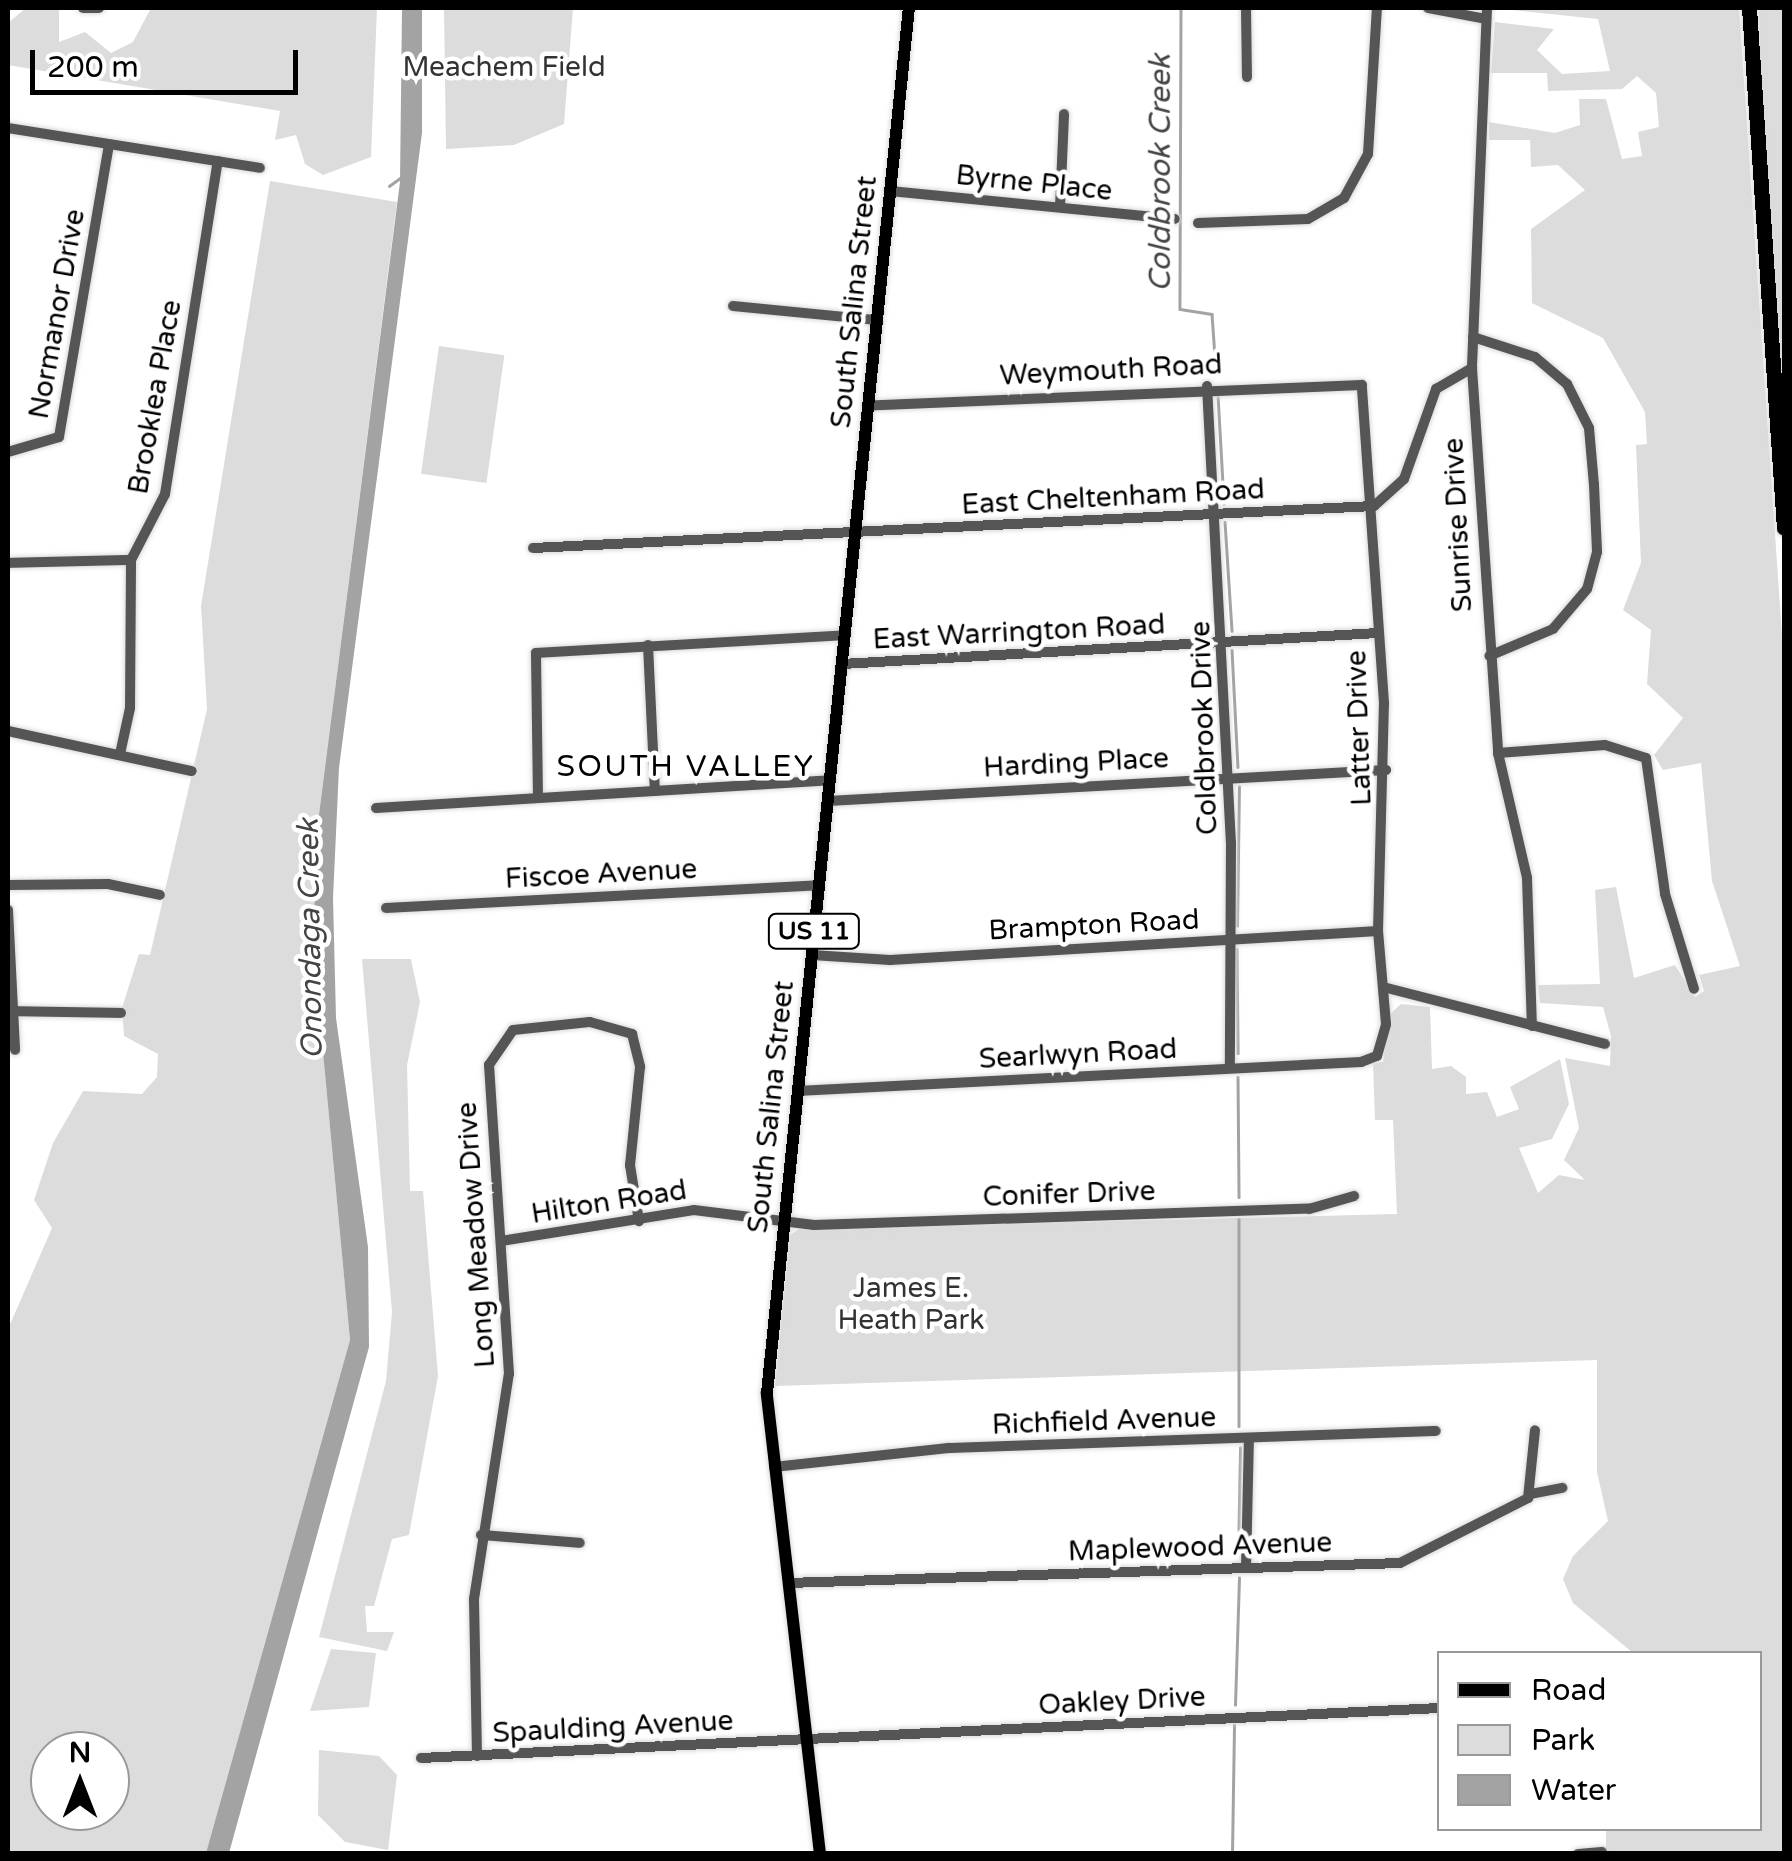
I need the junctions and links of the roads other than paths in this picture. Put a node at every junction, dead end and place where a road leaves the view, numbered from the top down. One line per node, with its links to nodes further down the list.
1 (82, 8): 2 (street)
2 (99, 8)
3 (909, 8): 15 (main road, South Salina Street / US 11)
4 (1246, 8): 9 (street)
5 (1376, 8): 18 (street)
6 (1428, 8): 8 (street)
7 (1749, 8): 29 (highway)
8 (1487, 13): 21 (street, Sunrise Drive)
9 (1247, 77)
10 (1064, 114): 16 (street)
11 (8, 128): 12 (street)
12 (109, 144): 13 (street); 26 (street, Normanor Drive)
13 (218, 161): 14 (street); 32 (street, Brooklea Place)
14 (260, 168)
15 (890, 191): 16 (street, Byrne Place); 20 (main road, South Salina Street / US 11)
16 (1060, 207): 17 (street, Byrne Place)
17 (1175, 219)
18 (1198, 222)
19 (732, 306): 20 (street)
20 (877, 320): 25 (main road, South Salina Street / US 11)
21 (1473, 337): 22 (street, Sunrise Drive); 38 (street)
22 (1472, 368): 27 (street); 38 (street, Sunrise Drive)
23 (1356, 381): 24 (street, Weymouth Road); 27 (street, Latter Drive)
24 (1207, 386): 25 (street, Weymouth Road); 28 (street, Coldbrook Drive)
25 (868, 406): 30 (main road, South Salina Street / US 11)
26 (8, 452)
27 (1374, 506): 28 (street, East Cheltenham Road); 34 (street, Latter Drive)
28 (1217, 515): 30 (street, East Cheltenham Road); 36 (street, Coldbrook Drive)
29 (1784, 528)
30 (856, 534): 31 (street, East Cheltenham Road); 35 (main road, South Salina Street / US 11)
31 (533, 548)
32 (131, 560): 33 (street); 41 (street, Brooklea Place)
33 (8, 563)
34 (1378, 633): 36 (street, East Warrington Road); 43 (street, Latter Drive)
35 (845, 635): 37 (street); 39 (main road, South Salina Street / US 11)
36 (1223, 643): 39 (street, East Warrington Road); 45 (street, Coldbrook Drive)
37 (648, 645): 47 (street); 48 (street)
38 (1489, 656): 42 (street, Sunrise Drive)
39 (842, 664): 46 (main road, South Salina Street / US 11)
40 (8, 731): 41 (street)
41 (120, 754): 44 (street)
42 (1498, 754): 60 (street); 63 (street, Sunrise Drive)
43 (1386, 770): 45 (street, Harding Place); 56 (street, Latter Drive)
44 (192, 771)
45 (1228, 778): 49 (street, Harding Place); 57 (street, Coldbrook Drive)
46 (830, 780): 47 (street); 49 (main road, South Salina Street / US 11)
47 (656, 791): 48 (street)
48 (538, 798): 50 (street)
49 (828, 801): 52 (main road, South Salina Street / US 11)
50 (376, 808)
51 (8, 885): 53 (street)
52 (818, 886): 54 (street, Fiscoe Avenue); 58 (main road, South Salina Street / US 11)
53 (160, 896)
54 (386, 908)
55 (8, 910): 61 (street)
56 (1378, 932): 57 (street, Brampton Road); 59 (street, Latter Drive)
57 (1227, 941): 58 (street, Brampton Road); 67 (street, Coldbrook Drive)
58 (812, 955): 68 (main road, South Salina Street / US 11)
59 (1387, 988): 63 (street); 66 (street, Latter Drive)
60 (1694, 989)
61 (10, 1011): 62 (street); 65 (street)
62 (121, 1013)
63 (1532, 1026): 64 (street)
64 (1605, 1044)
65 (15, 1050)
66 (1361, 1062): 67 (street, Searlwyn Road)
67 (1230, 1068): 68 (street, Searlwyn Road)
68 (797, 1091): 70 (main road, South Salina Street / US 11)
69 (1354, 1196): 70 (street, Conifer Drive)
70 (784, 1217): 71 (street, Hilton Road); 76 (main road, South Salina Street / US 11)
71 (639, 1221): 72 (street, Hilton Road); 72 (street, Long Meadow Drive)
72 (501, 1241): 79 (street, Long Meadow Drive)
73 (1535, 1430): 78 (street)
74 (1436, 1431): 75 (street, Richfield Avenue)
75 (1248, 1438): 76 (street, Richfield Avenue); 81 (street)
76 (774, 1467): 82 (main road, South Salina Street / US 11)
77 (1562, 1488): 78 (street, Maplewood Avenue)
78 (1530, 1494): 81 (street, Maplewood Avenue)
79 (481, 1534): 80 (street); 85 (street, Long Meadow Drive)
80 (580, 1543)
81 (1246, 1568): 82 (street, Maplewood Avenue)
82 (788, 1583): 84 (main road, South Salina Street / US 11)
83 (1437, 1708): 84 (street, Oakley Drive)
84 (806, 1740): 85 (street, Spaulding Avenue); 88 (main road, South Salina Street / US 11)
85 (477, 1756): 86 (street, Spaulding Avenue)
86 (421, 1758)
87 (1602, 1852): 89 (street)
88 (820, 1854)
89 (1578, 1854)

